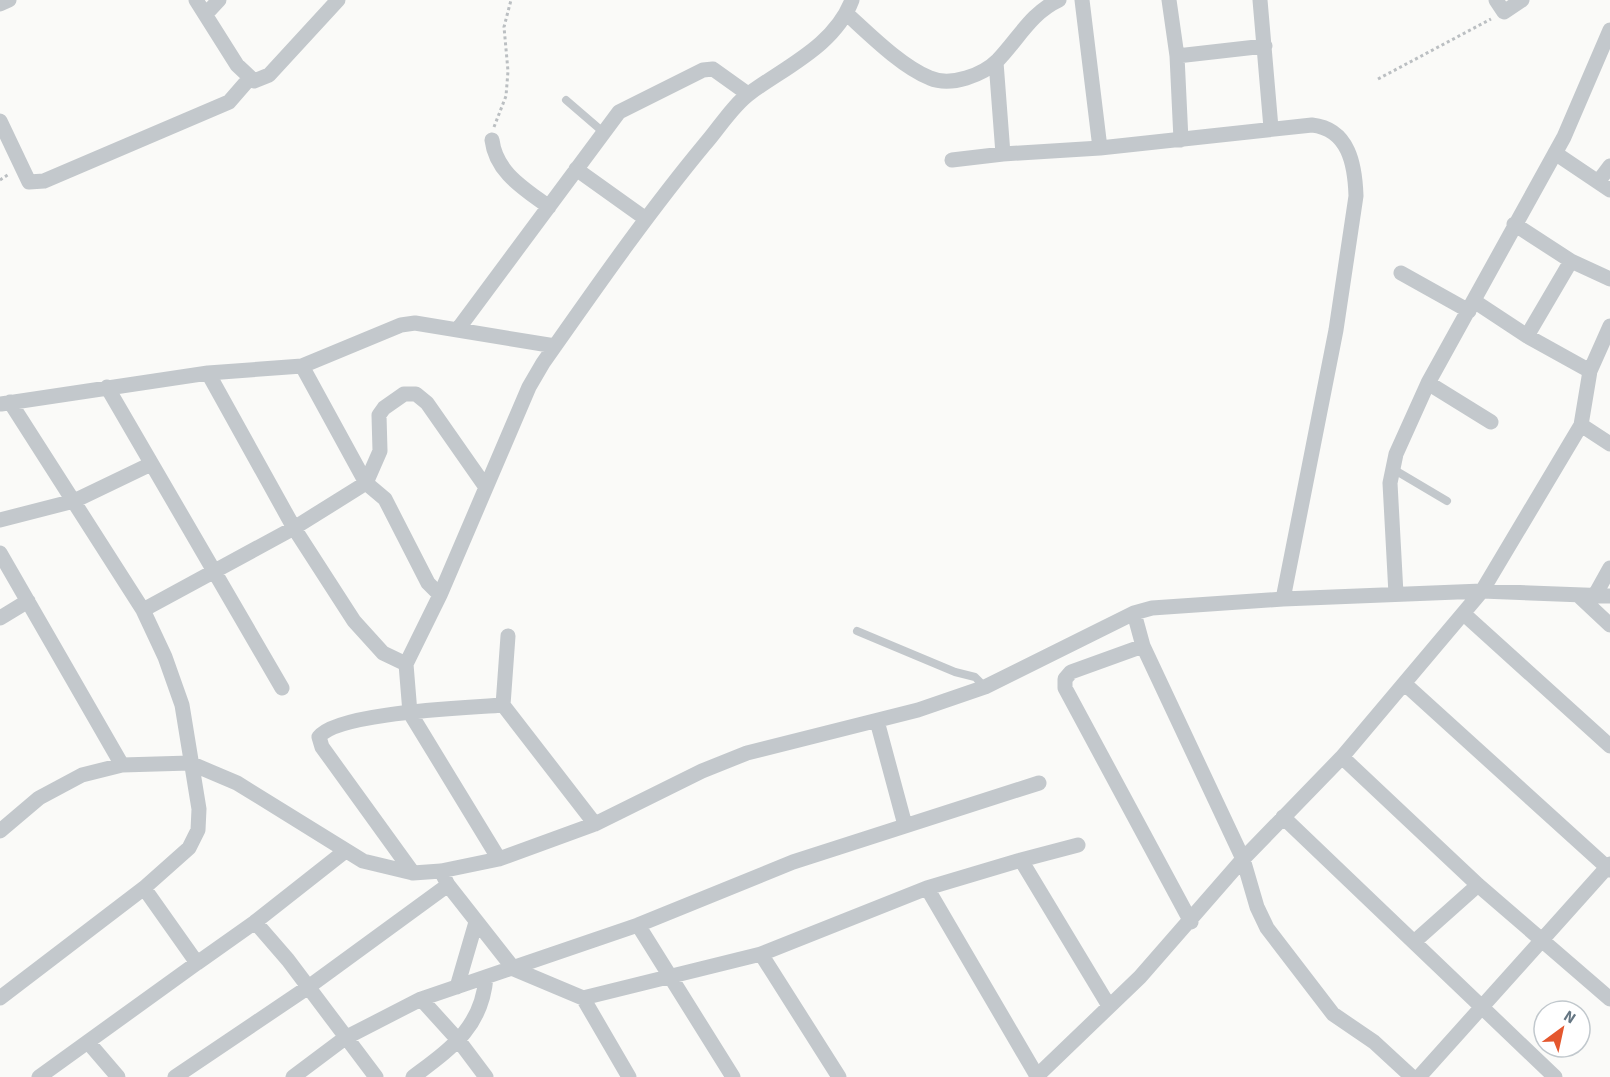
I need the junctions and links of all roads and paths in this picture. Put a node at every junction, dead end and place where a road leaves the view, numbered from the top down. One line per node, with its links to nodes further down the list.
1 (9, 0): 11 (street)
2 (196, 0): 14 (street)
3 (219, 0): 14 (street)
4 (338, 0): 19 (street)
5 (511, 0): 27 (path)
6 (1059, 0): 18 (street)
7 (1082, 0): 28 (street)
8 (1169, 0): 17 (street)
9 (1260, 0): 16 (street)
10 (1522, 0): 12 (street)
11 (0, 4)
12 (1500, 6): 20 (path)
13 (850, 7): 18 (street); 21 (street)
14 (206, 14): 19 (street)
15 (1610, 30): 29 (street)
16 (1265, 46): 17 (street); 24 (street)
17 (1177, 56): 26 (street)
18 (996, 62): 30 (street)
19 (249, 79): 23 (street)
20 (1378, 79)
21 (748, 94): 25 (street); 36 (street)
22 (566, 100): 25 (lane)
23 (0, 121)
24 (1271, 128): 26 (street); 71 (street)
25 (602, 131): 33 (street)
26 (1181, 140): 28 (street)
27 (492, 141): 35 (street)
28 (1100, 148): 30 (street)
29 (1555, 153): 34 (street); 37 (street)
30 (1004, 154): 31 (street)
31 (952, 160)
32 (1610, 166): 34 (street)
33 (576, 169): 35 (street); 36 (street)
34 (1604, 186)
35 (549, 207): 43 (street)
36 (646, 219): 45 (street)
37 (1514, 224): 38 (street); 41 (street)
38 (1571, 261): 40 (street); 44 (street)
39 (1401, 273): 41 (street)
40 (1609, 277)
41 (1471, 306): 44 (street); 49 (street)
42 (1610, 326): 47 (street)
43 (458, 329): 45 (street); 46 (street)
44 (1527, 336): 47 (street)
45 (555, 346): 58 (street)
46 (302, 366): 48 (street); 57 (street)
47 (1590, 371): 53 (street)
48 (208, 373): 50 (street); 62 (street)
49 (1428, 383): 52 (street); 56 (street)
50 (107, 387): 51 (street); 55 (street)
51 (5, 403): 59 (street)
52 (1491, 422)
53 (1581, 425): 54 (street); 66 (street)
54 (1610, 444)
55 (151, 464): 59 (street); 65 (street)
56 (1392, 468): 60 (lane); 67 (street)
57 (366, 483): 58 (street); 62 (street); 68 (street)
58 (485, 486): 68 (street)
59 (74, 501): 61 (street); 73 (street)
60 (1447, 501)
61 (0, 520)
62 (294, 528): 65 (street); 81 (street)
63 (0, 553): 72 (street)
64 (1610, 568): 70 (street)
65 (213, 571): 73 (street); 84 (street)
66 (1482, 591): 67 (street); 69 (street); 75 (street)
67 (1396, 594): 71 (street)
68 (440, 595): 81 (street)
69 (1578, 595): 70 (street); 77 (street)
70 (1603, 596)
71 (1283, 599): 74 (street)
72 (28, 601): 76 (street); 91 (street)
73 (143, 610): 90 (street)
74 (1134, 613): 80 (street); 83 (street)
75 (1464, 614): 82 (street); 88 (street)
76 (0, 618)
77 (1610, 625)
78 (857, 631): 83 (lane)
79 (508, 636): 85 (street)
80 (1143, 646): 100 (street); 110 (street)
81 (406, 664): 86 (street)
82 (1406, 685): 89 (street); 102 (street)
83 (985, 687): 87 (street)
84 (282, 688)
85 (503, 705): 86 (street); 94 (street)
86 (410, 713): 99 (street); 103 (street)
87 (877, 721): 94 (street); 95 (street)
88 (1610, 746)
89 (1342, 758): 93 (street); 105 (street)
90 (190, 763): 91 (street); 98 (street); 106 (street)
91 (122, 765): 96 (street)
92 (1039, 783): 95 (street)
93 (1283, 817): 100 (street); 113 (street)
94 (595, 824): 99 (street)
95 (905, 825): 111 (street)
96 (0, 831)
97 (1078, 845): 101 (street)
98 (344, 852): 103 (street); 108 (street)
99 (500, 859): 104 (street)
100 (1243, 859): 110 (street); 141 (street)
101 (1021, 860): 107 (street); 125 (street)
102 (1609, 867): 112 (street)
103 (412, 873): 104 (street)
104 (445, 878): 109 (street); 120 (street)
105 (1478, 885): 112 (street); 113 (street)
106 (144, 888): 115 (street); 121 (street)
107 (927, 888): 114 (street); 140 (street)
108 (255, 922): 115 (street); 120 (street)
109 (477, 922): 116 (street); 119 (street)
110 (1191, 922): 125 (street)
111 (638, 925): 116 (street); 118 (street)
112 (1540, 939): 124 (street); 126 (street)
113 (1414, 942): 126 (street)
114 (761, 954): 118 (street); 139 (street)
115 (197, 963): 129 (street)
116 (514, 969): 117 (street); 122 (street)
117 (486, 977): 119 (street); 128 (street)
118 (671, 977): 122 (street); 138 (street)
119 (457, 987): 123 (street)
120 (307, 988): 127 (street); 132 (street)
121 (4, 993)
122 (583, 998): 137 (street)
123 (420, 999): 127 (street); 128 (street)
124 (1610, 999)
125 (1109, 1006): 140 (street)
126 (1481, 1006): 142 (street); 143 (street)
127 (345, 1038): 133 (street); 134 (street)
128 (459, 1041): 135 (street); 136 (street)
129 (88, 1042): 130 (street); 131 (street)
130 (39, 1077)
131 (118, 1077)
132 (176, 1077)
133 (293, 1077)
134 (376, 1077)
135 (413, 1077)
136 (486, 1077)
137 (629, 1077)
138 (734, 1077)
139 (839, 1077)
140 (1036, 1077)
141 (1412, 1077)
142 (1419, 1077)
143 (1555, 1077)

